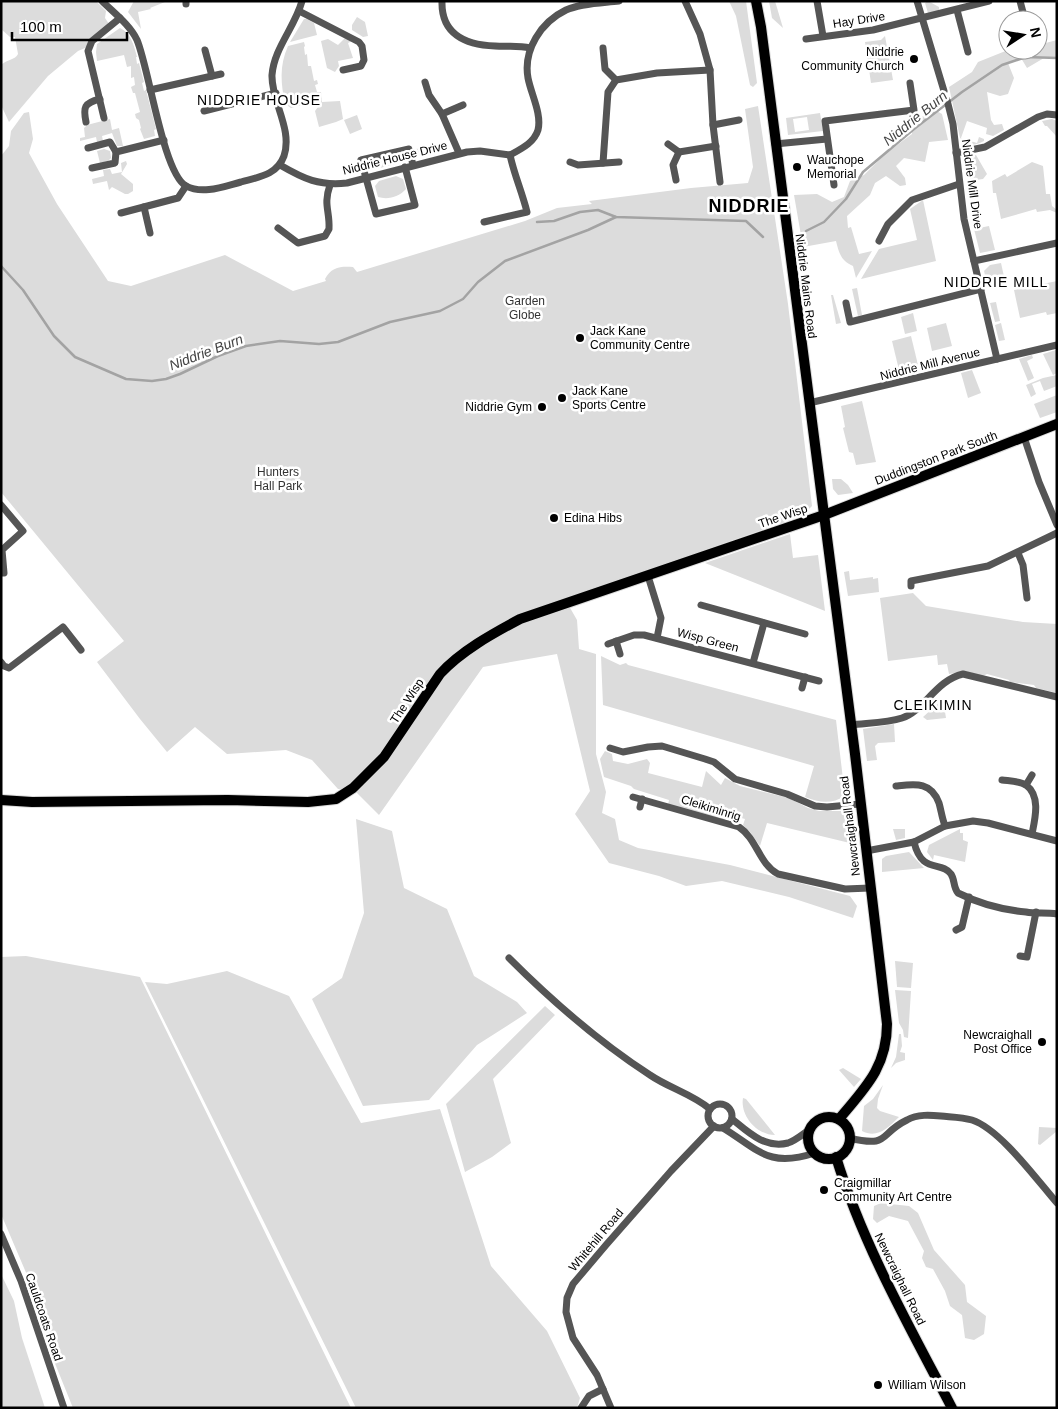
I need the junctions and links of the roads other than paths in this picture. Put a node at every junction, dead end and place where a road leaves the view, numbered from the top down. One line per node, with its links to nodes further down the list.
1 (102, 1): 12 (street)
2 (302, 1): 11 (street)
3 (442, 1): 16 (street)
4 (619, 1): 16 (street)
5 (685, 1): 21 (street)
6 (756, 1): 43 (main road, Niddrie Mains Road)
7 (817, 1): 14 (street, Hay Drive)
8 (918, 1): 13 (street)
9 (989, 1): 10 (street, Hay Drive)
10 (957, 10): 13 (street, Hay Drive); 19 (street)
11 (299, 11): 20 (street); 29 (street)
12 (120, 18): 27 (street); 30 (street)
13 (924, 18): 14 (street, Hay Drive); 28 (street)
14 (823, 36): 15 (street, Hay Drive)
15 (806, 39)
16 (530, 48): 50 (street)
17 (603, 48): 24 (street)
18 (204, 50): 23 (street)
19 (968, 52)
20 (343, 70)
21 (710, 70): 24 (street); 39 (street)
22 (221, 74): 23 (street)
23 (212, 76): 27 (street)
24 (616, 80): 53 (street)
25 (425, 82): 34 (street, Niddrie House Drive)
26 (910, 83): 40 (street)
27 (150, 90): 41 (street)
28 (944, 91)
29 (276, 93): 33 (street); 54 (street)
30 (100, 99): 36 (street); 38 (street)
31 (947, 100): 48 (street, Niddrie Mill Drive)
32 (463, 105): 34 (street)
33 (204, 111)
34 (442, 114): 49 (street, Niddrie House Drive)
35 (1057, 115): 48 (street)
36 (104, 118)
37 (739, 120): 39 (street)
38 (86, 122)
39 (713, 125): 44 (street)
40 (827, 139): 43 (street); 63 (street)
41 (164, 140): 46 (street); 64 (street)
42 (668, 144): 47 (street)
43 (775, 144): 77 (main road, Niddrie Mains Road)
44 (716, 146): 47 (street); 60 (street)
45 (88, 148): 46 (street)
46 (116, 152): 57 (street)
47 (679, 152): 59 (street)
48 (956, 152): 61 (street, Niddrie Mill Drive)
49 (459, 153): 50 (street, Niddrie House Drive); 55 (street, Niddrie House Drive)
50 (510, 155): 67 (street)
51 (570, 162): 53 (street)
52 (619, 162): 53 (street)
53 (603, 163)
54 (280, 165): 62 (street, Niddrie House Drive); 64 (street)
55 (413, 165): 56 (street, Niddrie House Drive); 58 (street)
56 (405, 167): 58 (street, Niddrie House Drive); 58 (street)
57 (92, 168)
58 (366, 178): 62 (street, Niddrie House Drive)
59 (676, 180)
60 (720, 182)
61 (959, 184): 70 (street); 72 (street, Niddrie Mill Drive)
62 (330, 185): 68 (street)
63 (834, 185)
64 (186, 186): 65 (street)
65 (144, 207): 66 (street); 69 (street)
66 (121, 213)
67 (484, 222)
68 (278, 228)
69 (150, 233)
70 (879, 241)
71 (1057, 243): 72 (street)
72 (974, 261): 73 (street, Niddrie Mill Drive)
73 (981, 289): 74 (street); 76 (street, Niddrie Mill Drive)
74 (846, 303)
75 (1057, 345): 76 (street, Niddrie Mill Avenue)
76 (997, 359): 77 (street, Niddrie Mill Avenue)
77 (809, 403): 81 (main road, Niddrie Mains Road)
78 (1057, 424): 79 (main road, Duddingston Park South)
79 (1024, 437): 81 (main road, Duddingston Park South); 82 (street)
80 (1, 505): 85 (street)
81 (824, 515): 86 (main road, The Wisp); 103 (main road, Newcraighall Road)
82 (1057, 525)
83 (1057, 533): 84 (street)
84 (1018, 553): 87 (street); 88 (street)
85 (1, 573)
86 (648, 576): 92 (street, Wisp Green); 111 (main road, The Wisp)
87 (912, 586)
88 (1027, 598)
89 (706, 605): 90 (street)
90 (764, 623): 91 (street); 98 (street, Wisp Green)
91 (805, 634)
92 (658, 638): 93 (street, Wisp Green); 98 (street, Wisp Green)
93 (616, 641): 94 (street, Wisp Green); 96 (street)
94 (608, 644)
95 (81, 650): 97 (street)
96 (620, 654)
97 (1, 662)
98 (753, 663): 99 (street, Wisp Green)
99 (805, 677): 100 (street, Wisp Green); 101 (street)
100 (819, 681)
101 (802, 688)
102 (1057, 697): 103 (street)
103 (851, 725): 112 (main road, Newcraighall Road)
104 (610, 748): 112 (street)
105 (1032, 775): 107 (street)
106 (1002, 780): 107 (street)
107 (1026, 785): 115 (street)
108 (896, 786): 114 (street)
109 (633, 797): 110 (street, Cleikiminrig)
110 (642, 799): 113 (street); 119 (street, Cleikiminrig)
111 (1, 800)
112 (860, 804): 118 (main road, Newcraighall Road)
113 (640, 807)
114 (945, 826): 115 (street); 117 (street)
115 (1032, 834): 116 (street)
116 (1057, 841)
117 (914, 842): 118 (street); 120 (street)
118 (866, 851): 119 (main road, Newcraighall Road)
119 (870, 888): 128 (main road, Newcraighall Road)
120 (969, 897): 121 (street); 123 (street)
121 (1036, 912): 122 (street); 124 (street)
122 (1057, 914)
123 (956, 930)
124 (1020, 956)
125 (509, 958): 126 (street)
126 (710, 1109): 127 (street); 129 (street)
127 (732, 1119): 130 (street); 131 (street)
128 (839, 1119): 131 (main road); 132 (main road)
129 (714, 1126): 130 (street); 137 (street, Whitehill Road)
130 (723, 1128): 133 (street)
131 (809, 1130): 133 (main road)
132 (849, 1138): 134 (main road); 135 (street)
133 (815, 1153): 134 (main road)
134 (836, 1157): 141 (main road, Newcraighall Road)
135 (1057, 1203)
136 (1, 1234): 138 (street, Cauldcoats Road)
137 (603, 1389): 139 (street); 140 (street, Whitehill Road)
138 (64, 1408)
139 (581, 1408)
140 (611, 1408)
141 (952, 1408)

